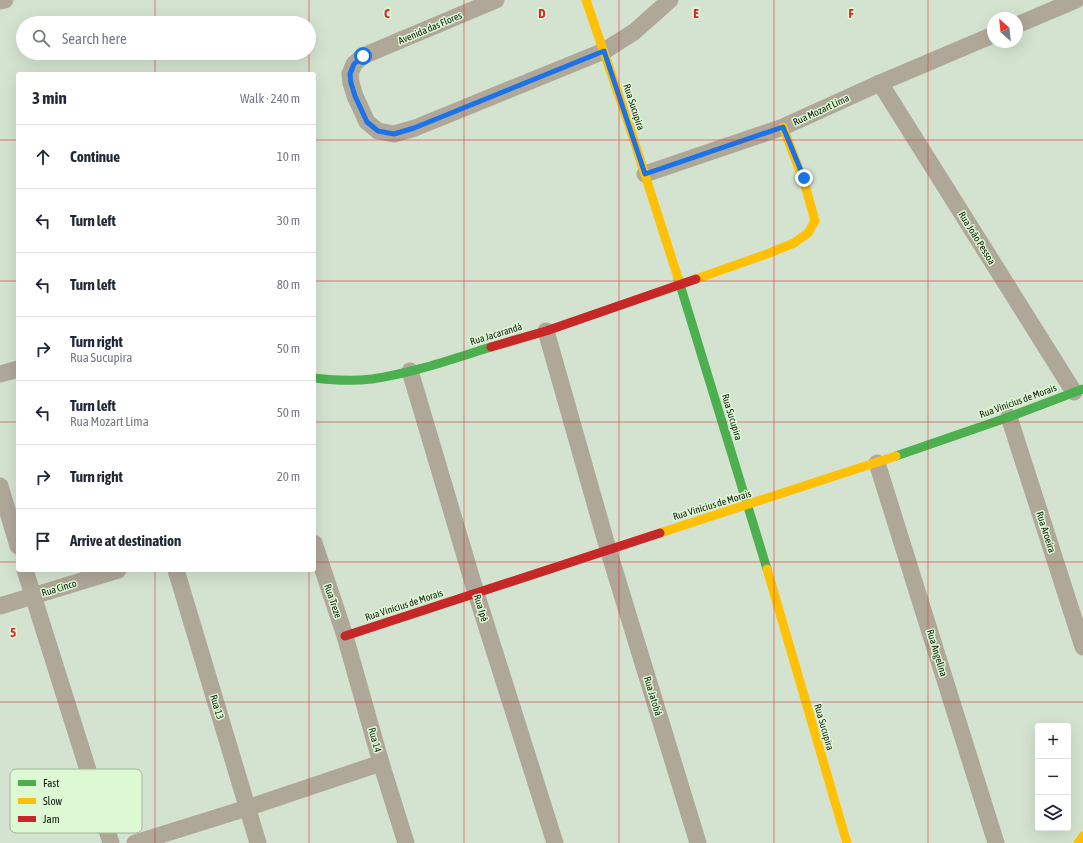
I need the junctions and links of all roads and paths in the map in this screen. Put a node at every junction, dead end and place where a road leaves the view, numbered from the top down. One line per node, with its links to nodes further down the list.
1 (5, 0): 6 (street)
2 (496, 0): 9 (street, Avenida das Flores)
3 (586, 0): 9 (street, Rua Sucupira)
4 (670, 0): 9 (street)
5 (1076, 0): 7 (street)
6 (0, 1)
7 (1023, 22)
8 (987, 38): 10 (street, Rua Mozart Lima)
9 (604, 51): 12 (street, Rua Sucupira)
10 (880, 83): 11 (street, Rua Mozart Lima); 19 (street, Rua João Pessoa)
11 (783, 127): 12 (street, Rua Mozart Lima); 13 (street, Rua Jacarandá)
12 (645, 174): 13 (street, Rua Sucupira)
13 (680, 284): 14 (street, Rua Jacarandá); 23 (street, Rua Sucupira)
14 (546, 331): 16 (street, Rua Jacarandá); 26 (street, Rua Jatobá)
15 (16, 370): 17 (street)
16 (410, 371): 18 (street, Rua Jacarandá); 30 (street, Rua Ipê)
17 (0, 374)
18 (316, 378)
19 (1078, 391): 20 (street, Rua Vinícius de Morais)
20 (1009, 417): 21 (street, Rua Vinícius de Morais); 34 (street, Rua Aroeira)
21 (877, 463): 23 (street, Rua Vinícius de Morais); 47 (street, Rua Angelina)
22 (0, 486): 24 (street)
23 (748, 505): 26 (street, Rua Vinícius de Morais); 46 (street, Rua Sucupira)
24 (16, 539)
25 (316, 549): 33 (street, Rua Treze)
26 (608, 549): 30 (street, Rua Vinícius de Morais); 45 (street, Rua Jatobá)
27 (26, 572): 31 (street)
28 (111, 572): 31 (street, Rua Cinco)
29 (177, 572): 37 (street, Rua 13)
30 (476, 594): 33 (street, Rua Vinícius de Morais); 44 (street, Rua Ipê)
31 (33, 596): 32 (street, Rua Cinco); 36 (street)
32 (0, 606)
33 (345, 636): 35 (street, Rua 14)
34 (1083, 646)
35 (381, 763): 37 (street); 43 (street, Rua 14)
36 (88, 769)
37 (247, 808): 41 (street); 42 (street, Rua 13)
38 (108, 833): 40 (street)
39 (1083, 836): 48 (street)
40 (111, 843)
41 (135, 843)
42 (258, 843)
43 (406, 843)
44 (555, 843)
45 (698, 843)
46 (847, 843)
47 (996, 843)
48 (1078, 843)

